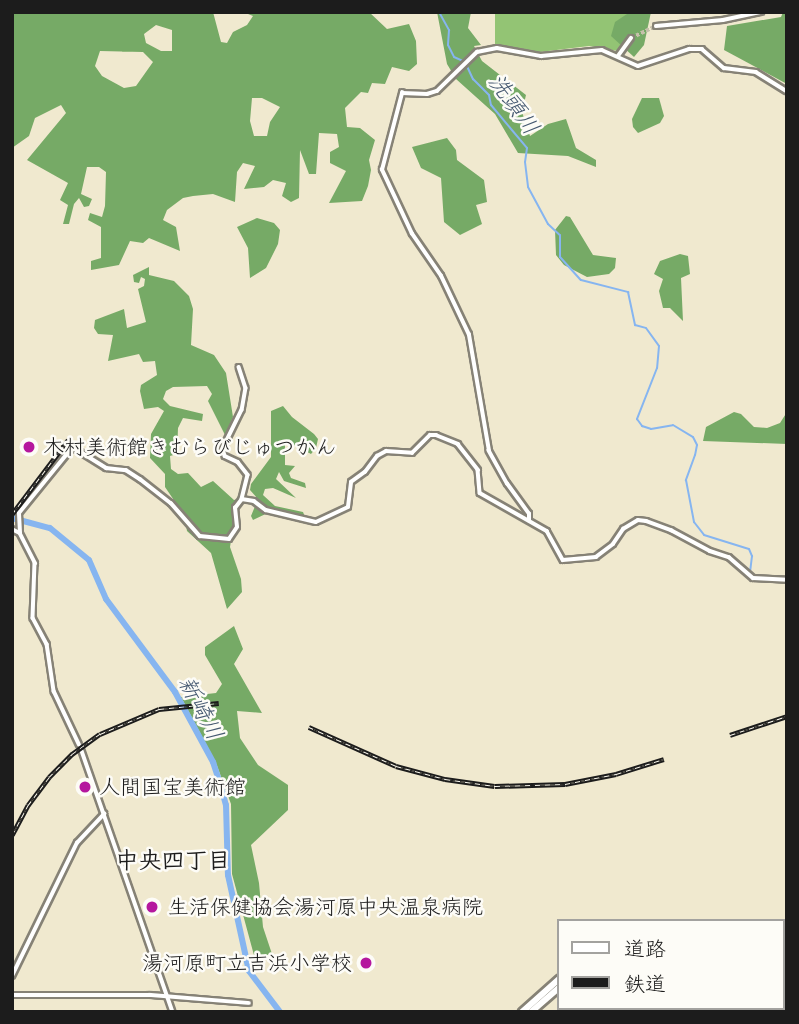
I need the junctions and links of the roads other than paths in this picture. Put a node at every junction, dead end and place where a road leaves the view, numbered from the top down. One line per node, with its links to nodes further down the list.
1 (761, 12): 2 (street)
2 (656, 26)
3 (631, 38): 4 (street)
4 (618, 57): 5 (street); 8 (street)
5 (787, 90)
6 (239, 367): 7 (street)
7 (242, 499): 8 (street); 10 (street)
8 (529, 521): 11 (street)
9 (12, 529): 10 (street)
10 (20, 533): 12 (street)
11 (787, 580)
12 (79, 744)
13 (82, 751): 14 (street)
14 (104, 814): 15 (street); 19 (street)
15 (12, 976)
16 (558, 980): 22 (highway)
17 (558, 989): 23 (highway)
18 (12, 995): 19 (street)
19 (167, 996): 20 (street); 21 (street)
20 (249, 1003)
21 (173, 1012)
22 (522, 1012)
23 (531, 1012)

